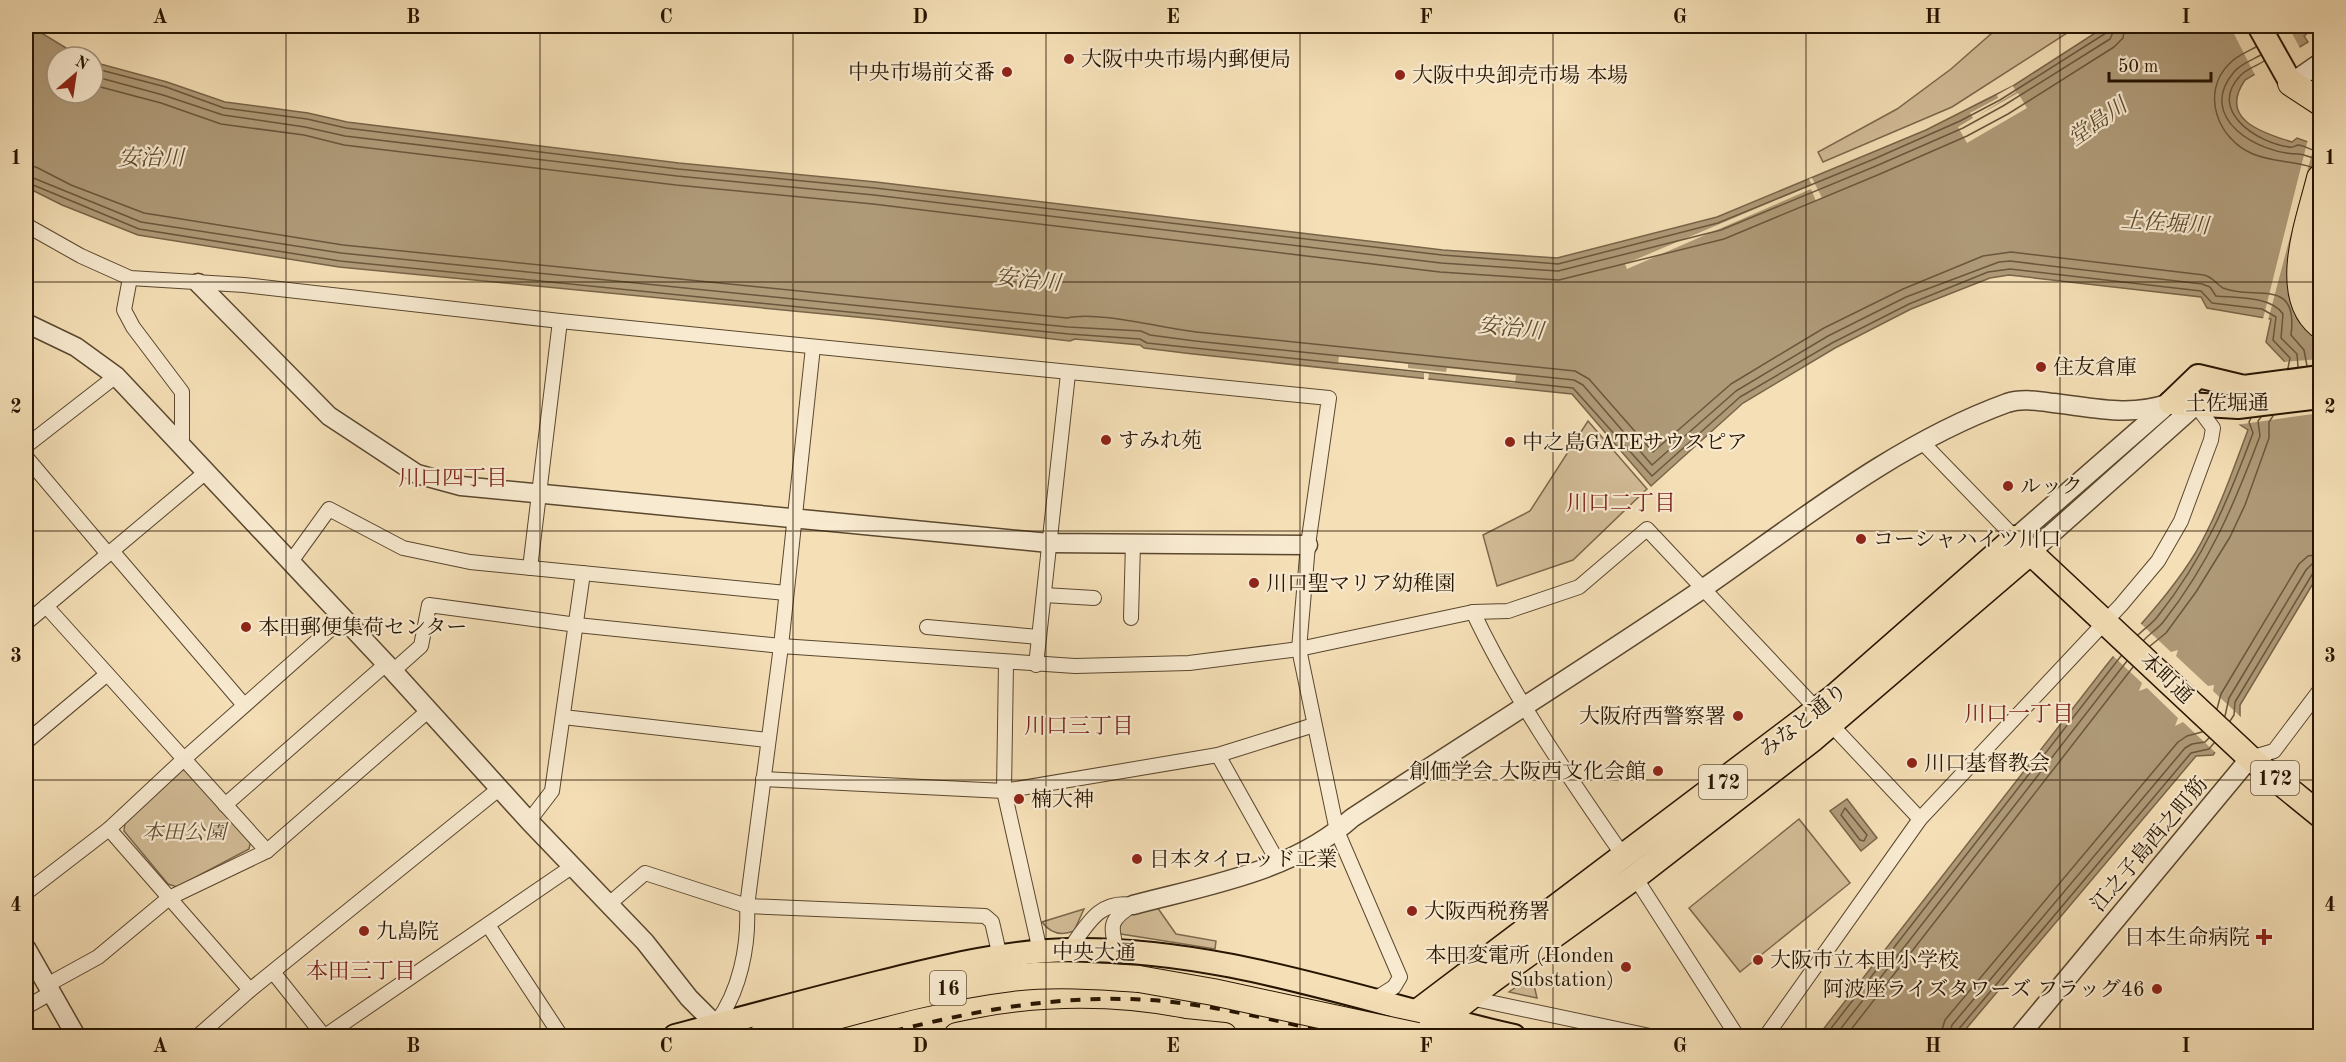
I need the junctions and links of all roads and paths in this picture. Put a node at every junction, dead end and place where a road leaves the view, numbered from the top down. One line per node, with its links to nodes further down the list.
1 (2259, 26): 3 (main road)
2 (2320, 63): 3 (street)
3 (2287, 76): 4 (highway)
4 (2320, 102)
5 (2320, 178): 11 (highway)
6 (26, 225): 7 (street)
7 (130, 278): 8 (street); 22 (street)
8 (198, 283): 9 (street); 25 (street)
9 (560, 321): 12 (street); 25 (street)
10 (26, 324): 14 (street)
11 (2320, 325)
12 (813, 347): 13 (street); 26 (street)
13 (1068, 374): 27 (street); 29 (street)
14 (116, 376): 21 (street); 22 (street)
15 (2320, 377): 16 (main road, 土佐堀通)
16 (2207, 379): 18 (main road, みなと通り); 19 (main road, みなと通り)
17 (2320, 397): 19 (main road, 土佐堀通)
18 (2170, 403): 19 (main road, 土佐堀通); 20 (street); 30 (street, みなと通り)
19 (2196, 405): 30 (street, みなと通り); 46 (street)
20 (1922, 442): 30 (street); 35 (street)
21 (26, 446)
22 (182, 446): 24 (street)
23 (26, 457): 31 (street)
24 (206, 472): 31 (street); 32 (street)
25 (538, 494): 26 (street); 33 (street)
26 (795, 520): 27 (street); 36 (street)
27 (1049, 543): 28 (street); 37 (street)
28 (1132, 543): 29 (street); 41 (street)
29 (1308, 545): 49 (street)
30 (2023, 545): 46 (highway, 本町通 / 172); 58 (highway, みなと通り / 172)
31 (110, 552): 39 (street); 55 (street)
32 (290, 563): 33 (street); 42 (street)
33 (530, 568): 34 (street)
34 (583, 573): 36 (street); 44 (street)
35 (1701, 589): 40 (street); 56 (street); 58 (street)
36 (786, 593): 48 (street)
37 (1044, 595): 38 (street); 47 (street)
38 (1094, 598)
39 (46, 606): 43 (street); 53 (street)
40 (1473, 612): 49 (street); 56 (street)
41 (1131, 618)
42 (342, 619): 52 (street); 55 (street)
43 (26, 623)
44 (577, 625): 48 (street); 52 (street); 59 (street)
45 (927, 627): 47 (street)
46 (2114, 628): 64 (highway, 本町通 / 172); 71 (street)
47 (1039, 637): 51 (street)
48 (781, 646): 50 (street); 61 (street)
49 (1299, 649): 51 (street); 60 (street)
50 (1006, 663): 51 (street); 68 (street)
51 (1036, 665)
52 (390, 668): 57 (street); 69 (street)
53 (106, 675): 62 (street); 65 (street)
54 (2320, 690): 64 (street, 江之子島西之町筋)
55 (244, 705): 65 (street)
56 (1525, 705): 74 (street); 78 (street)
57 (428, 711): 67 (street); 75 (street)
58 (1824, 716): 71 (street); 78 (highway, みなと通り / 172)
59 (563, 717): 61 (street); 72 (street)
60 (1314, 725): 63 (street); 74 (street)
61 (767, 740): 66 (street)
62 (26, 742)
63 (1218, 755): 68 (street); 76 (street)
64 (2250, 758): 70 (highway, 本町通 / 172); 101 (street, 江之子島西之町筋)
65 (184, 759): 69 (street); 73 (street)
66 (763, 779): 68 (street); 83 (street)
67 (500, 788): 72 (street); 90 (street)
68 (1004, 791): 87 (street)
69 (225, 805): 75 (street)
70 (2320, 815)
71 (1920, 819): 116 (street)
72 (529, 821): 77 (street)
73 (109, 829): 79 (street); 80 (street)
74 (1337, 831): 76 (street); 95 (street)
75 (267, 851): 80 (street)
76 (1279, 864): 82 (street)
77 (573, 866): 81 (street); 84 (street)
78 (1629, 867): 94 (highway, みなと通り / 172); 98 (highway, みなと通り / 172); 115 (street)
79 (26, 893)
80 (169, 897): 92 (street); 93 (street)
81 (609, 904): 83 (street); 99 (street)
82 (1133, 905): 86 (street); 88 (street)
83 (747, 906): 89 (street); 99 (street)
84 (488, 925): 104 (street); 105 (street)
85 (26, 948): 92 (street)
86 (1070, 950): 87 (main road, 中央大通); 88 (main road, 中央大通)
87 (1040, 951): 89 (main road, 中央大通)
88 (1117, 951): 95 (main road, 中央大通)
89 (1000, 957): 99 (main road, 中央大通)
90 (273, 972): 93 (street); 104 (street)
91 (1140, 979): 98 (highway, 16, bridge); 107 (highway, 16); 108 (highway)
92 (49, 989): 96 (street); 102 (street)
93 (250, 990): 103 (street)
94 (1470, 998): 97 (highway, みなと通り / 172); 114 (street)
95 (1375, 999): 98 (main road, 中央大通)
96 (26, 1007)
97 (1444, 1020): 98 (highway, みなと通り / 172); 113 (main road)
98 (1419, 1028): 112 (highway, みなと通り / 172)
99 (721, 1030): 106 (main road, 中央大通)
100 (1179, 1031): 109 (highway); 110 (highway); 111 (highway)
101 (2019, 1035)
102 (76, 1036)
103 (198, 1036)
104 (324, 1036)
105 (561, 1036)
106 (675, 1036)
107 (762, 1036)
108 (819, 1036)
109 (957, 1036)
110 (1035, 1036)
111 (1224, 1036)
112 (1385, 1036)
113 (1514, 1036)
114 (1650, 1036)
115 (1737, 1036)
116 (1766, 1036)

